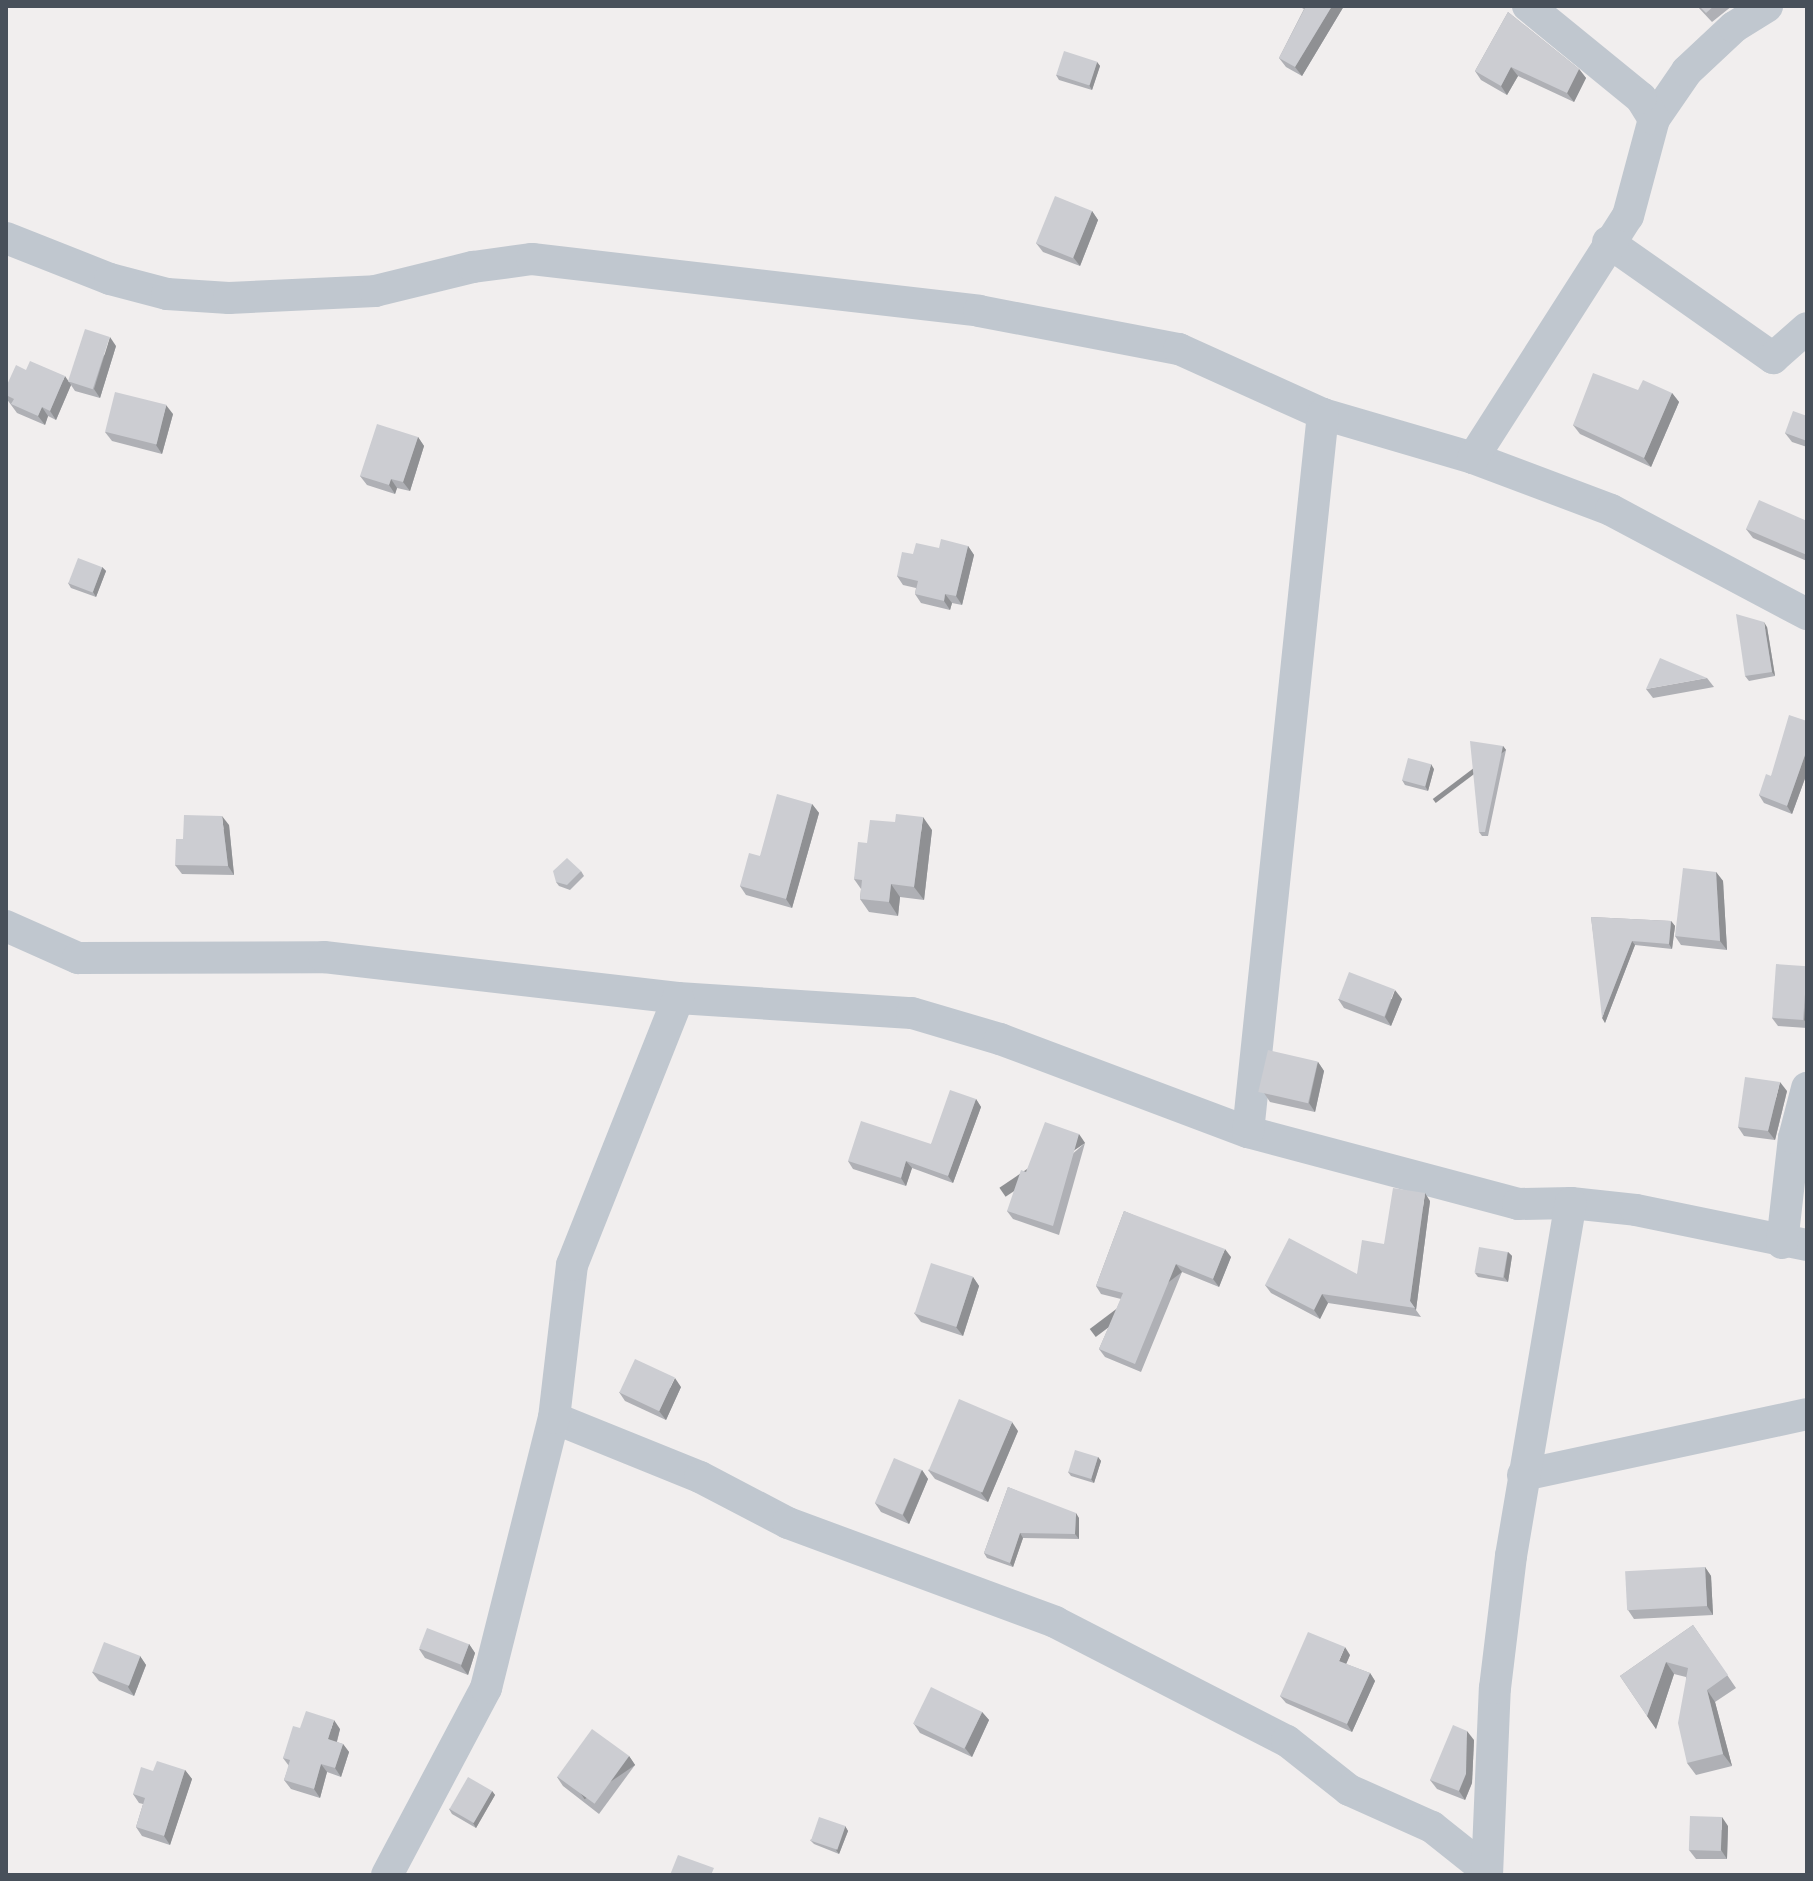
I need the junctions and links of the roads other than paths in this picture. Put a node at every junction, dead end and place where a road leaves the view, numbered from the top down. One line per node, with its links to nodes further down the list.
1 (1528, 6): 3 (street)
2 (1767, 6): 3 (street)
3 (1654, 119): 5 (street)
4 (6, 238): 7 (street)
5 (1608, 242): 6 (street); 8 (street)
6 (1807, 328)
7 (1323, 414): 8 (street); 13 (street)
8 (1473, 458): 9 (street)
9 (1807, 614)
10 (6, 926): 11 (street)
11 (678, 998): 13 (street); 17 (street)
12 (1807, 1088): 15 (street)
13 (1248, 1132): 14 (street)
14 (1571, 1203): 15 (street); 18 (street)
15 (1795, 1244)
16 (1807, 1414): 18 (street)
17 (554, 1418): 19 (street); 20 (street)
18 (1523, 1475): 19 (street)
19 (1487, 1872)
20 (387, 1875)

